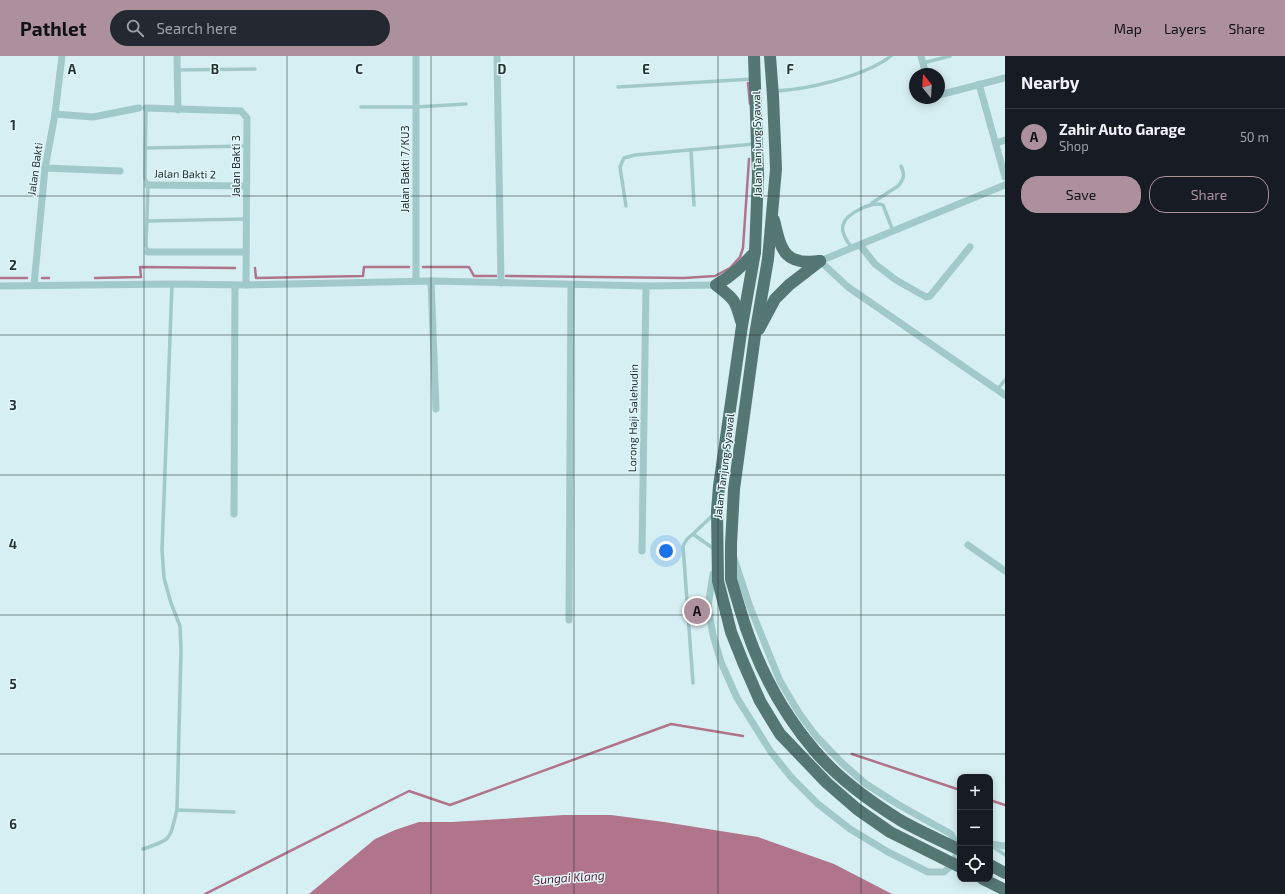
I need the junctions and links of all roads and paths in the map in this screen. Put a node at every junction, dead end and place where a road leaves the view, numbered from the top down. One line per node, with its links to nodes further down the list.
1 (62, 56): 23 (street, Jalan Bakti)
2 (177, 56): 11 (street)
3 (416, 56): 20 (street, Jalan Bakti 7/KU3)
4 (497, 56): 53 (street)
5 (754, 56): 13 (main road, Jalan Tanjung Syawal)
6 (770, 56): 16 (main road, Jalan Tanjung Syawal)
7 (890, 56): 16 (lane)
8 (950, 56): 9 (lane)
9 (922, 60)
10 (255, 69): 11 (lane)
11 (177, 70): 22 (street)
12 (1005, 78): 14 (street)
13 (756, 79): 15 (lane); 26 (main road, Jalan Tanjung Syawal)
14 (979, 84): 17 (street); 25 (street)
15 (618, 86)
16 (773, 92): 40 (main road, Jalan Tanjung Syawal)
17 (945, 93)
18 (466, 104): 20 (lane)
19 (361, 107): 20 (lane)
20 (416, 107): 52 (street, Jalan Bakti 7/KU3)
21 (142, 108): 22 (street, Jalan Bakti 3); 23 (street, Jalan Bakti 3); 28 (lane)
22 (178, 110): 27 (street, Jalan Bakti 3)
23 (56, 114): 31 (street, Jalan Bakti)
24 (1005, 140): 25 (street)
25 (996, 143): 33 (street)
26 (758, 144): 29 (lane); 49 (main road, Jalan Tanjung Syawal)
27 (247, 146): 28 (lane); 36 (street, Jalan Bakti 3)
28 (146, 148): 34 (lane)
29 (690, 150): 37 (lane); 39 (lane)
30 (901, 166): 38 (lane)
31 (45, 168): 32 (street); 55 (street, Jalan Bakti)
32 (120, 171)
33 (1005, 177)
34 (148, 185): 36 (street, Jalan Bakti 2); 42 (lane)
35 (1005, 185): 43 (street)
36 (246, 186): 41 (street, Jalan Bakti 3)
37 (694, 205)
38 (870, 205): 43 (lane); 46 (lane)
39 (626, 206)
40 (771, 209): 50 (main road); 63 (main road, Jalan Tanjung Syawal)
41 (246, 219): 42 (lane); 48 (street, Jalan Bakti 3)
42 (147, 221): 47 (lane)
43 (894, 231): 44 (street)
44 (860, 244): 45 (street); 46 (street)
45 (970, 247)
46 (852, 248): 50 (street)
47 (148, 252): 48 (street)
48 (246, 252): 57 (street, Jalan Bakti 3)
49 (755, 252): 59 (main road); 62 (main road, Jalan Tanjung Syawal)
50 (820, 261): 63 (main road); 65 (street)
51 (431, 281): 52 (street); 53 (street); 67 (street)
52 (416, 282): 57 (street)
53 (501, 283): 58 (street)
54 (172, 284): 55 (street); 56 (street); 78 (lane)
55 (34, 285): 60 (street)
56 (235, 285): 57 (street); 69 (street)
57 (246, 285)
58 (571, 285): 61 (street); 76 (street)
59 (716, 285): 61 (street); 62 (main road)
60 (0, 286)
61 (646, 286): 73 (street, Lorong Haji Salehudin)
62 (742, 326): 68 (main road, Jalan Tanjung Syawal)
63 (755, 336): 71 (main road, Jalan Tanjung Syawal)
64 (1005, 380): 65 (lane)
65 (997, 390): 66 (street)
66 (1005, 395)
67 (436, 409)
68 (717, 511): 70 (lane); 74 (main road, Jalan Tanjung Syawal)
69 (234, 514)
70 (693, 534): 74 (lane); 77 (lane)
71 (731, 544): 81 (street); 84 (main road, Jalan Tanjung Syawal, bridge)
72 (968, 545): 75 (street)
73 (642, 551)
74 (717, 551): 86 (street); 88 (main road, Jalan Tanjung Syawal, bridge)
75 (1005, 571)
76 (569, 620)
77 (693, 683)
78 (177, 810): 79 (lane); 85 (lane)
79 (234, 812)
80 (993, 844): 83 (street)
81 (957, 846)
82 (993, 846): 87 (lane)
83 (1005, 846)
84 (957, 848)
85 (143, 849)
86 (957, 855)
87 (1005, 855)
88 (957, 866)
89 (993, 867): 90 (main road)
90 (1005, 873)
91 (989, 882): 92 (main road)
92 (1005, 890)

